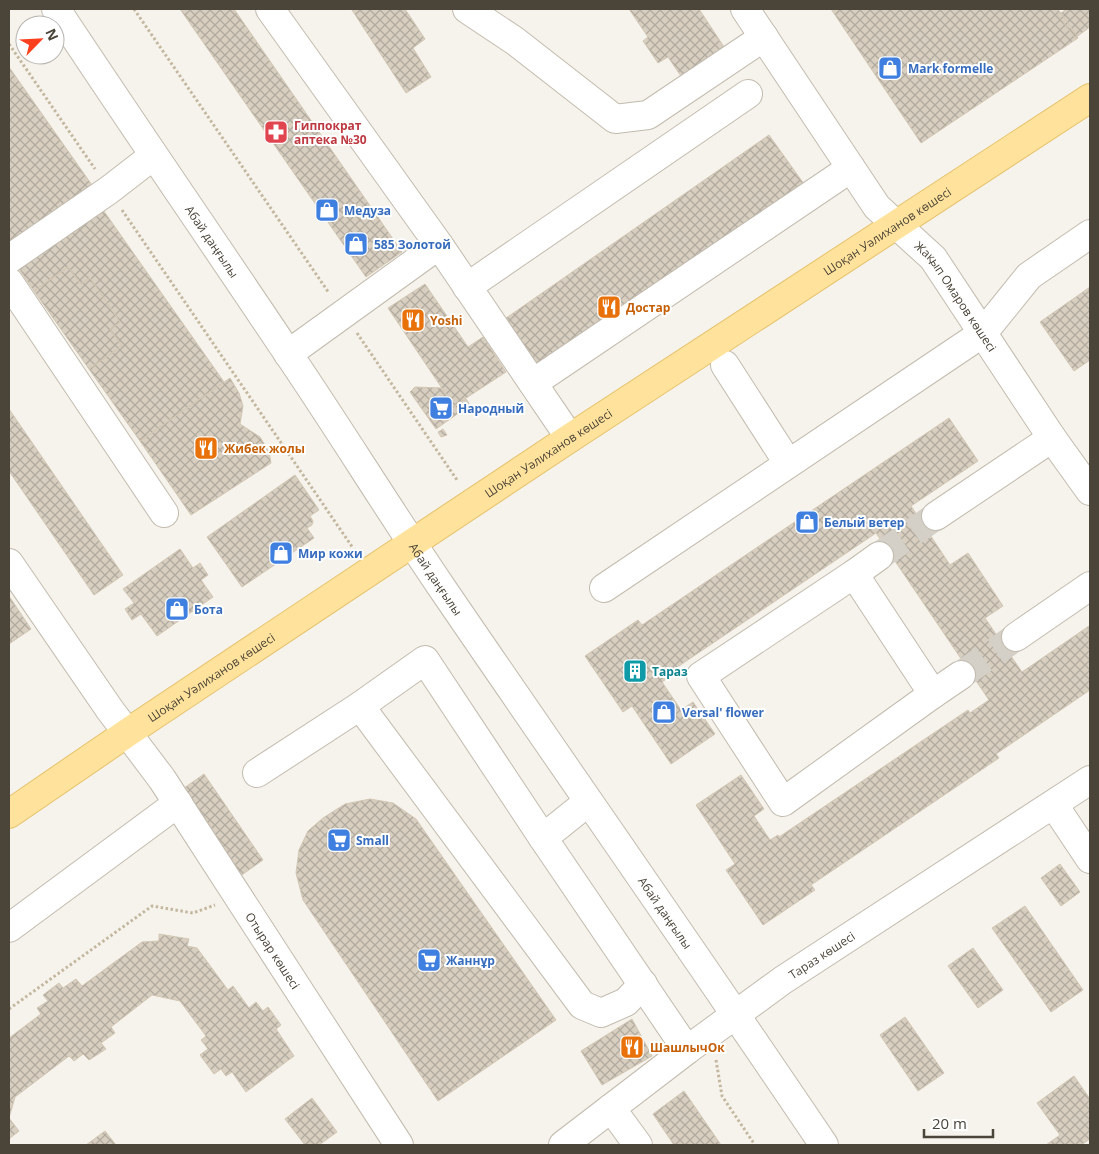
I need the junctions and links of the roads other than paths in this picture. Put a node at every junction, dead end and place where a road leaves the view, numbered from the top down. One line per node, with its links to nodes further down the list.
1 (56, 9): 8 (street, Абай даңғылы)
2 (467, 9): 5 (street)
3 (745, 9): 5 (street, Жақып Омаров көшесі)
4 (278, 12): 12 (street)
5 (764, 38): 9 (street, Жақып Омаров көшесі)
6 (748, 94): 15 (street)
7 (1090, 98): 10 (main road, Шоқан Уәлиханов көшесі)
8 (153, 156): 13 (street); 17 (street, Абай даңғылы)
9 (851, 168): 10 (street, Жақып Омаров көшесі); 19 (street)
10 (897, 226): 16 (street, Жақып Омаров көшесі); 20 (main road, Шоқан Уәлиханов көшесі)
11 (1090, 234): 16 (street)
12 (439, 245): 15 (street); 17 (street)
13 (9, 259)
14 (9, 282): 24 (street)
15 (468, 287): 19 (street)
16 (983, 333): 21 (street, Жақып Омаров көшесі); 22 (street)
17 (288, 354): 26 (street, Абай даңғылы)
18 (725, 366): 22 (street)
19 (533, 383): 20 (street)
20 (570, 438): 26 (main road, Шоқан Уәлиханов көшесі)
21 (1052, 438): 23 (street, Жақып Омаров көшесі); 25 (street)
22 (788, 463): 31 (street)
23 (1090, 491)
24 (164, 513)
25 (936, 516)
26 (412, 544): 36 (main road, Шоқан Уәлиханов көшесі); 39 (street, Абай даңғылы)
27 (879, 556): 29 (street)
28 (9, 563): 36 (street)
29 (854, 574): 34 (street); 34 (street)
30 (1090, 586): 32 (street)
31 (604, 588)
32 (1016, 637)
33 (960, 675): 34 (street)
34 (933, 694)
35 (360, 706): 37 (street); 43 (street); 46 (street)
36 (127, 733): 40 (street, Отырар көшесі); 42 (main road, Шоқан Уәлиханов көшесі)
37 (257, 774)
38 (1090, 780): 41 (street, Тараз көшесі)
39 (588, 802): 43 (street); 47 (street, Абай даңғылы)
40 (178, 803): 45 (street); 50 (street, Отырар көшесі)
41 (1054, 805): 44 (street); 47 (street, Тараз көшесі)
42 (9, 814)
43 (542, 838): 46 (street)
44 (1090, 858)
45 (9, 928)
46 (643, 984): 48 (street)
47 (735, 1014): 48 (street, Тараз көшесі); 53 (street, Абай даңғылы)
48 (687, 1050): 49 (street, Тараз көшесі)
49 (611, 1108): 51 (street, Тараз көшесі); 52 (street)
50 (399, 1145)
51 (563, 1145)
52 (638, 1145)
53 (824, 1145)

